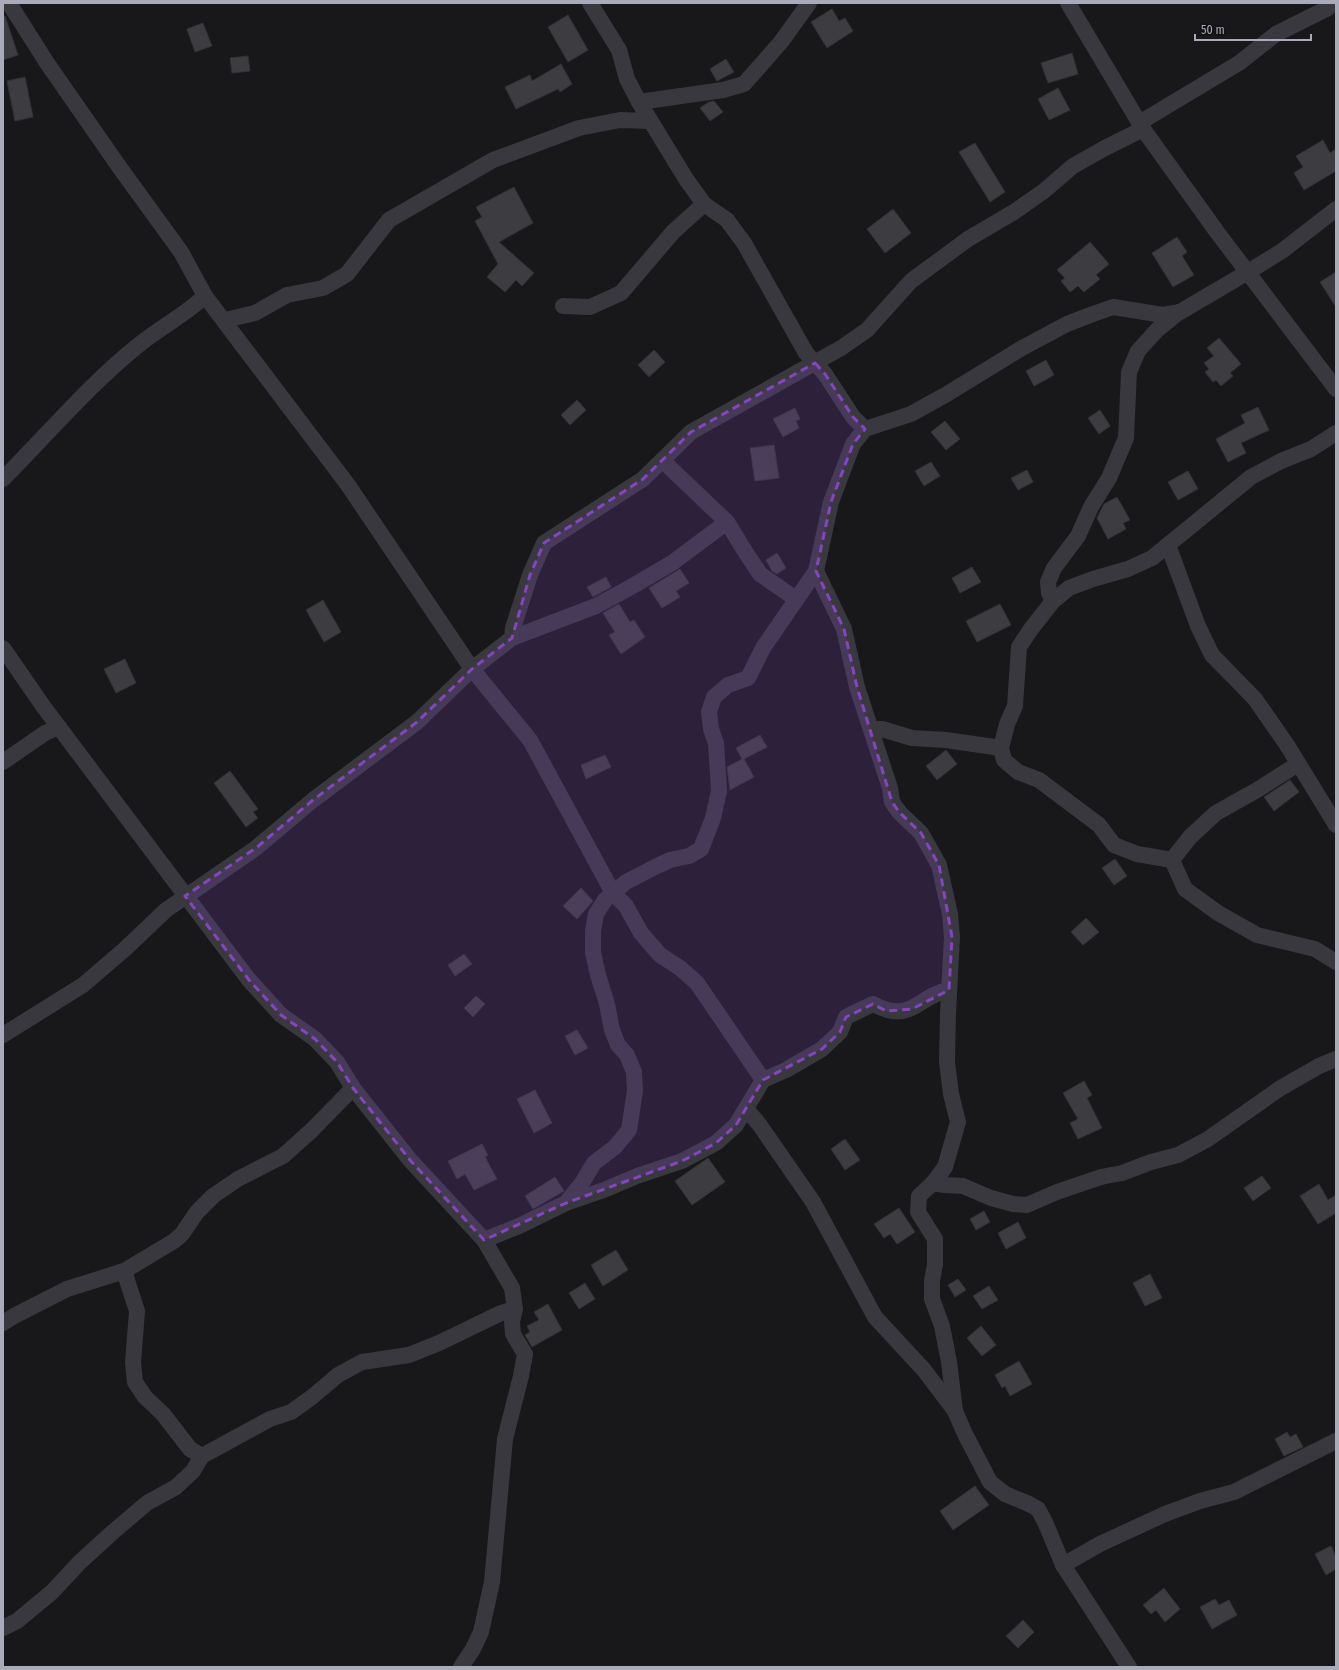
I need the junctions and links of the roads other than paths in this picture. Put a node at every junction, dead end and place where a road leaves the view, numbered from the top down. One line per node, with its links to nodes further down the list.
1 (9, 3): 12 (street)
2 (590, 3): 6 (street)
3 (809, 3): 6 (street)
4 (1068, 3): 8 (street)
5 (1332, 3): 8 (street)
6 (639, 102): 7 (street)
7 (649, 121): 9 (street); 15 (street)
8 (1141, 126): 11 (street); 16 (street)
9 (704, 204): 13 (street); 16 (street)
10 (1336, 209): 11 (street)
11 (1248, 272): 14 (street); 17 (street)
12 (205, 296): 15 (street); 21 (street)
13 (563, 306)
14 (1180, 312): 18 (street); 26 (street)
15 (225, 320): 29 (street)
16 (815, 363): 18 (street); 20 (street)
17 (1336, 389)
18 (865, 429): 24 (street)
19 (1336, 433): 23 (street)
20 (663, 461): 22 (street); 27 (street)
21 (3, 479)
22 (727, 522): 25 (street); 27 (street)
23 (1168, 545): 26 (street); 34 (street)
24 (816, 571): 25 (street); 31 (street)
25 (796, 599): 37 (street)
26 (1053, 601): 32 (street)
27 (512, 638): 29 (street)
28 (3, 648): 30 (street)
29 (472, 669): 37 (street); 38 (street)
30 (59, 727): 33 (street); 38 (street)
31 (871, 729): 32 (street); 40 (street)
32 (1001, 748): 36 (street)
33 (3, 762)
34 (1298, 764): 35 (street); 36 (street)
35 (1336, 825)
36 (1172, 860): 39 (street)
37 (613, 893): 43 (street); 47 (street)
38 (186, 896): 41 (street); 44 (street)
39 (1336, 962)
40 (949, 990): 43 (street); 46 (street)
41 (3, 1036)
42 (1336, 1059): 46 (street)
43 (763, 1080): 45 (street)
44 (353, 1088): 48 (street); 49 (street)
45 (746, 1109): 47 (street); 52 (street)
46 (933, 1183): 52 (street)
47 (566, 1202): 48 (street)
48 (484, 1240): 50 (street)
49 (124, 1271): 51 (street); 54 (street)
50 (515, 1309): 54 (street); 57 (street)
51 (3, 1323)
52 (955, 1411): 55 (street)
53 (1336, 1441): 55 (street)
54 (202, 1456): 56 (street)
55 (1063, 1565): 58 (street)
56 (3, 1628)
57 (461, 1667)
58 (1129, 1667)

